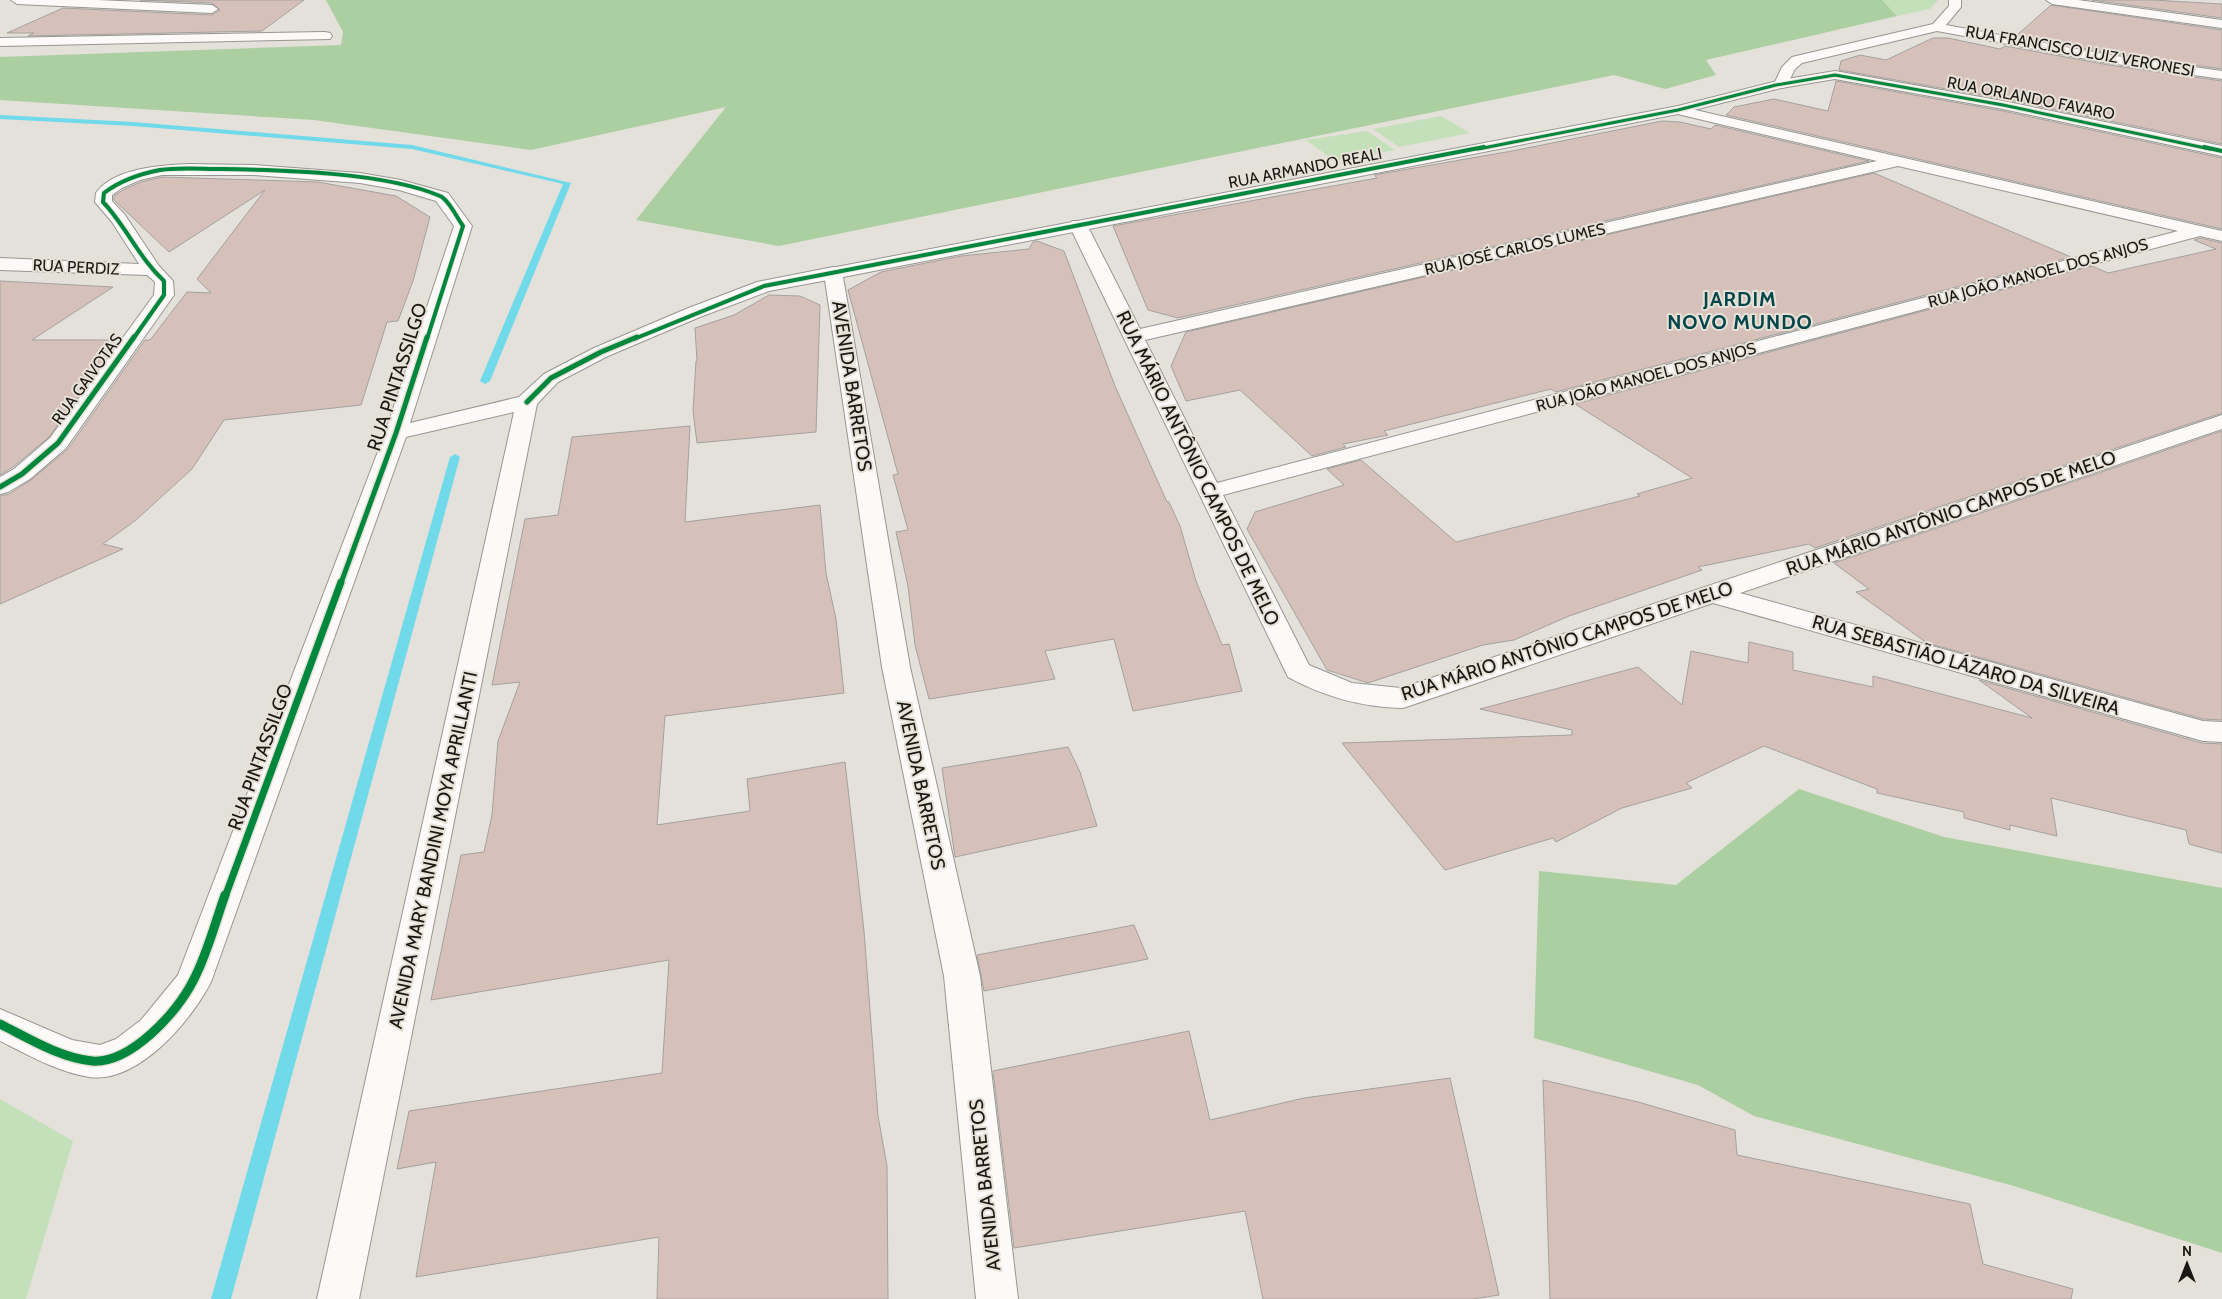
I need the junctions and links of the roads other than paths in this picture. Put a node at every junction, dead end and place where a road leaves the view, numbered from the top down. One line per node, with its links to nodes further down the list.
1 (17, 0): 4 (street)
2 (1956, 0): 6 (street)
3 (2052, 0): 5 (street)
4 (217, 4): 8 (street)
5 (2222, 24)
6 (1938, 27): 10 (street); 12 (street, RUA FRANCISCO LUIZ VERONESI)
7 (325, 36): 8 (street)
8 (142, 39): 9 (street)
9 (0, 42)
10 (1812, 55): 11 (street); 13 (street)
11 (1835, 75): 13 (street, RUA ARMANDO REALI); 15 (street, RUA ORLANDO FAVARO)
12 (2222, 75)
13 (1781, 84): 14 (street, RUA ARMANDO REALI)
14 (1678, 110): 16 (street); 17 (street, RUA ARMANDO REALI)
15 (2222, 151)
16 (1898, 161): 18 (street); 23 (street, RUA JOSÉ CARLOS LUMES)
17 (1078, 225): 22 (street, RUA ARMANDO REALI); 23 (street, RUA MÁRIO ANTÔNIO CAMPOS DE MELO)
18 (2199, 231): 19 (street); 28 (street, RUA JOÃO MANOEL DOS ANJOS)
19 (2222, 236)
20 (0, 264): 21 (street, RUA PERDIZ)
21 (152, 270): 26 (street, RUA PINTASSILGO); 27 (street, RUA GAIVOTAS)
22 (833, 273): 24 (street, RUA ARMANDO REALI); 33 (street, AVENIDA BARRETOS)
23 (1132, 337): 28 (street, RUA MÁRIO ANTÔNIO CAMPOS DE MELO)
24 (527, 402): 26 (street); 32 (street, AVENIDA MARY BANDINI MOYA APRILLANTI)
25 (2222, 422): 29 (street, RUA MÁRIO ANTÔNIO CAMPOS DE MELO)
26 (396, 433): 31 (street, RUA PINTASSILGO)
27 (0, 487)
28 (1209, 492): 29 (street, RUA MÁRIO ANTÔNIO CAMPOS DE MELO)
29 (1712, 594): 30 (street, RUA SEBASTIÃO LÁZARO DA SILVEIRA)
30 (2222, 732)
31 (0, 1024)
32 (338, 1299)
33 (997, 1299)

